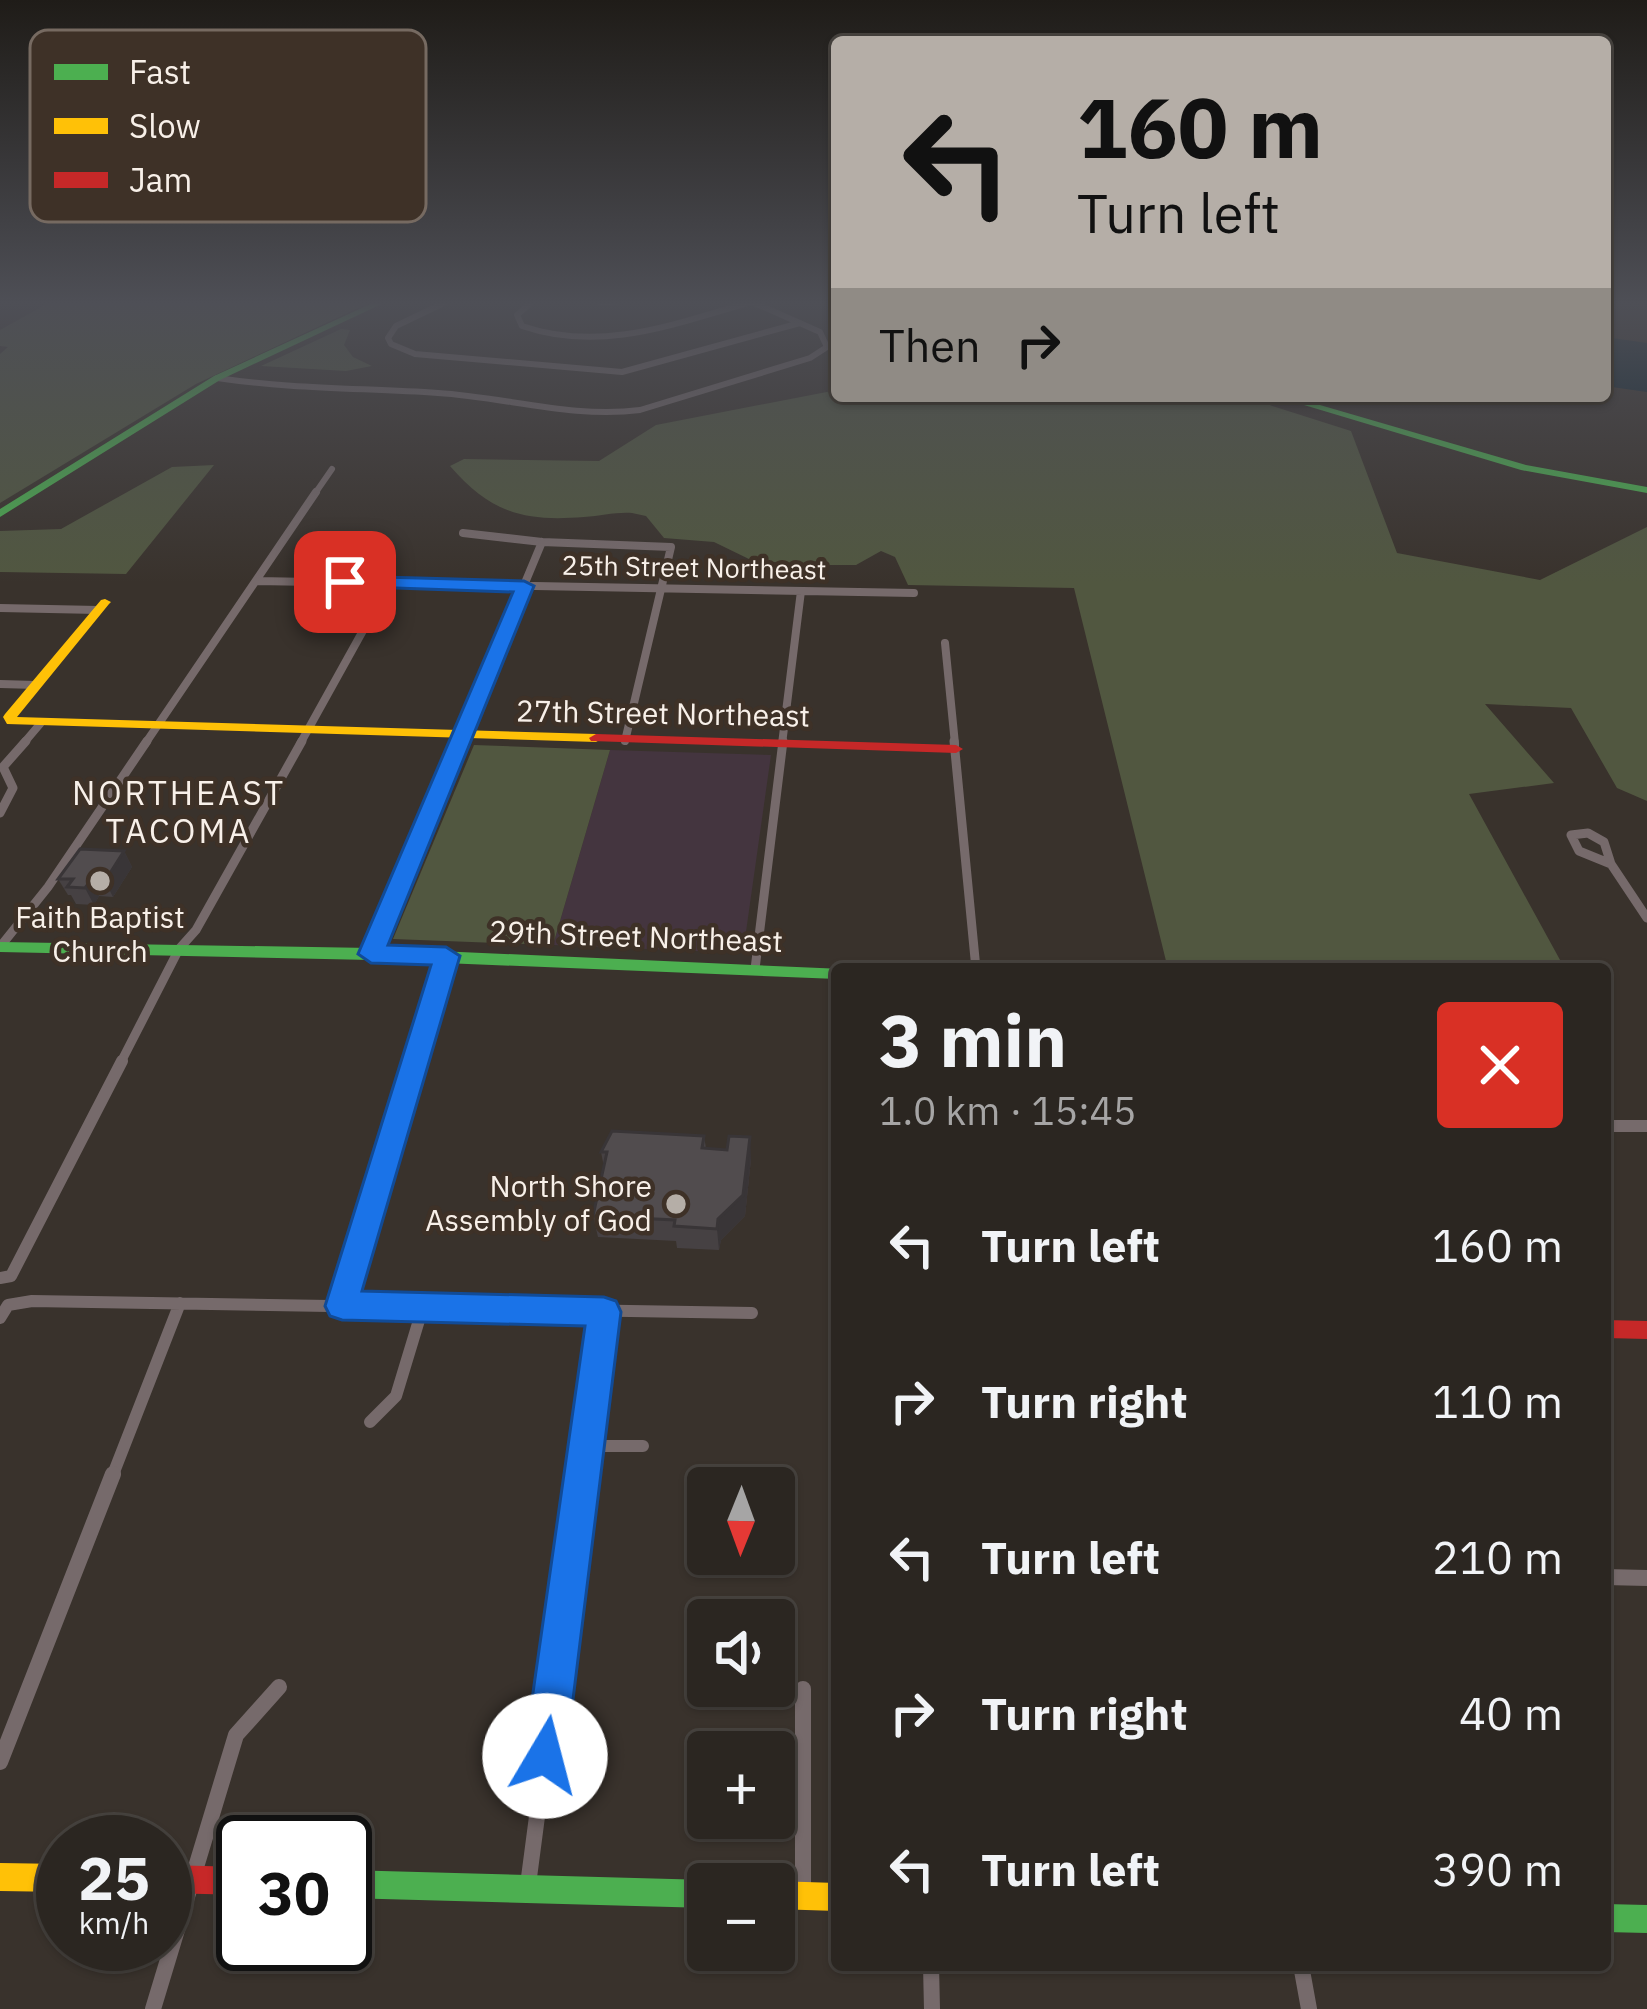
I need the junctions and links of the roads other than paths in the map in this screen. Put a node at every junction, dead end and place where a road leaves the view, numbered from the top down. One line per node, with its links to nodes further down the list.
1 (190, 395): 7 (street)
2 (456, 395): 3 (street)
3 (680, 395)
4 (1300, 402): 6 (street)
5 (332, 470): 10 (street)
6 (1647, 490)
7 (0, 514)
8 (464, 533): 9 (street)
9 (542, 542): 12 (street); 13 (street)
10 (256, 581): 11 (street, 25th Street Northeast); 22 (street)
11 (390, 582): 12 (street, 25th Street Northeast); 23 (street)
12 (524, 586): 13 (street, 25th Street Northeast); 24 (street)
13 (664, 589): 14 (street, 25th Street Northeast); 25 (street)
14 (801, 591): 15 (street, 25th Street Northeast); 26 (street)
15 (914, 593)
16 (101, 606): 17 (street); 20 (street)
17 (0, 608)
18 (945, 643): 27 (street)
19 (0, 685): 20 (street)
20 (36, 686): 21 (street, 27th Street Northeast)
21 (40, 724): 22 (street, 27th Street Northeast); 28 (street)
22 (154, 726): 23 (street, 27th Street Northeast); 31 (street)
23 (307, 731): 24 (street, 27th Street Northeast); 32 (street)
24 (464, 736): 25 (street, 27th Street Northeast); 33 (street)
25 (625, 741): 26 (street, 27th Street Northeast)
26 (784, 744): 27 (street, 27th Street Northeast); 36 (street)
27 (956, 749): 35 (street)
28 (0, 813)
29 (1611, 864): 30 (street)
30 (1647, 918)
31 (0, 947): 32 (street, 29th Street Northeast)
32 (179, 949): 33 (street, 29th Street Northeast); 40 (street)
33 (371, 954): 34 (street, 29th Street Northeast)
34 (446, 956): 36 (street, 29th Street Northeast); 42 (street)
35 (975, 963)
36 (755, 969): 37 (street, 29th Street Northeast)
37 (831, 973)
38 (1611, 1126): 39 (street)
39 (1647, 1126)
40 (6, 1277)
41 (180, 1303): 42 (street); 44 (street); 56 (street)
42 (342, 1306): 43 (street)
43 (423, 1307): 45 (street); 49 (street)
44 (4, 1311)
45 (604, 1312): 46 (street); 50 (street)
46 (752, 1313)
47 (1611, 1329): 48 (street)
48 (1647, 1330)
49 (370, 1423)
50 (586, 1446): 51 (street); 61 (street)
51 (644, 1446)
52 (1611, 1577): 53 (street)
53 (1647, 1578)
54 (279, 1687): 58 (street)
55 (803, 1689): 64 (street)
56 (0, 1762)
57 (0, 1877): 59 (street)
58 (192, 1877)
59 (36, 1878)
60 (372, 1885): 61 (street)
61 (527, 1889): 62 (street)
62 (687, 1893)
63 (795, 1896): 64 (street)
64 (803, 1896): 65 (street)
65 (831, 1897)
66 (1611, 1918): 67 (street)
67 (1647, 1919)
68 (164, 1971): 71 (street)
69 (931, 1971): 72 (street)
70 (1302, 1971): 73 (street)
71 (153, 2009)
72 (932, 2009)
73 (1309, 2009)

